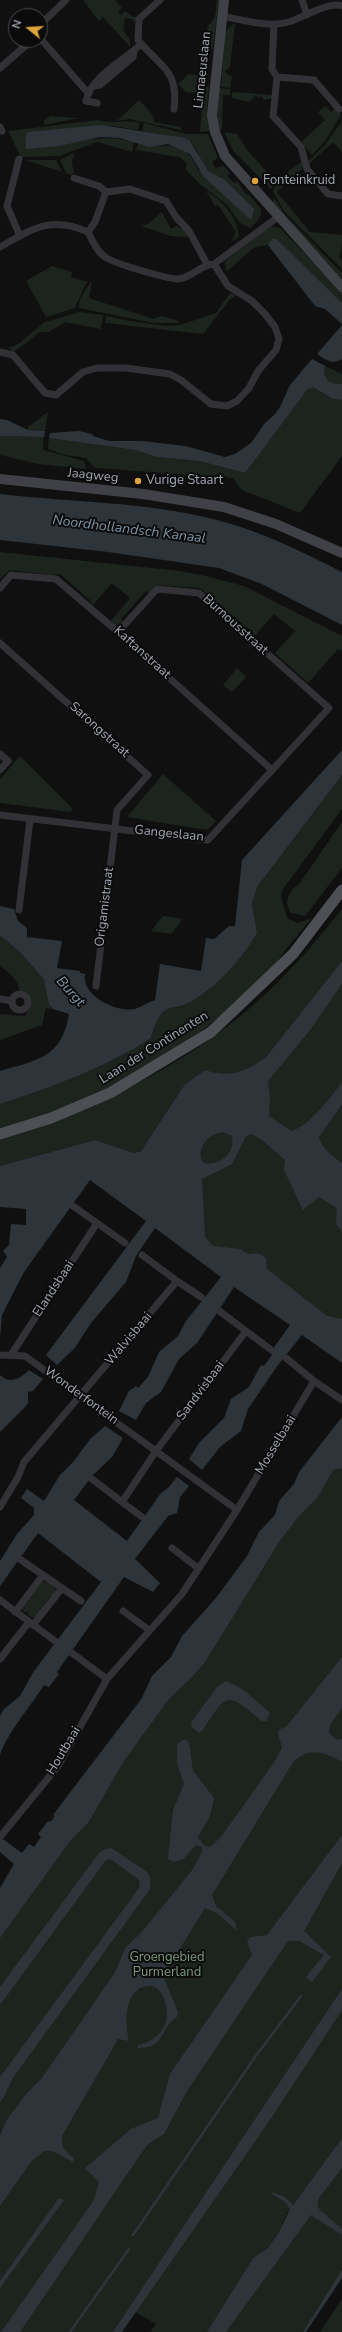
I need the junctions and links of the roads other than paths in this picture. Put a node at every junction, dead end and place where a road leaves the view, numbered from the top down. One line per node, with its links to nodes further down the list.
1 (66, 0): 8 (street)
2 (160, 0): 10 (street)
3 (224, 0): 7 (main road, Linnaeuslaan)
4 (302, 0): 6 (street)
5 (342, 6): 6 (street)
6 (307, 14): 9 (street)
7 (222, 16): 9 (street); 23 (main road, Linnaeuslaan)
8 (48, 17)
9 (274, 25): 14 (street)
10 (141, 44): 15 (street); 17 (street)
11 (48, 47): 15 (street)
12 (23, 48): 13 (street)
13 (0, 68)
14 (277, 77): 18 (street); 22 (street)
15 (88, 92): 16 (street)
16 (97, 103)
17 (174, 109)
18 (339, 109)
19 (19, 159): 25 (street)
20 (74, 178): 21 (street)
21 (106, 192): 24 (street); 27 (street)
22 (342, 196)
23 (278, 217): 27 (street); 28 (main road, Linnaeuslaan)
24 (88, 232): 25 (street); 27 (street)
25 (20, 236): 26 (street)
26 (0, 247)
27 (210, 264): 29 (street)
28 (342, 287)
29 (0, 352)
30 (0, 479): 31 (main road, Jaagweg)
31 (342, 553)
32 (0, 588): 33 (street, Kaftanstraat)
33 (118, 632): 35 (street, Burnousstraat); 38 (street, Kaftanstraat)
34 (0, 642): 41 (street, Sarongstraat)
35 (329, 708): 38 (street, Gangeslaan)
36 (0, 754): 37 (street)
37 (0, 770)
38 (272, 770): 41 (street, Gangeslaan)
39 (0, 816): 40 (street, Gangeslaan)
40 (30, 820): 41 (street, Gangeslaan); 43 (street)
41 (114, 828): 44 (street, Origamistraat)
42 (342, 890): 47 (main road, Laan der Continenten)
43 (19, 910)
44 (96, 986)
45 (0, 999): 46 (street)
46 (12, 1001)
47 (0, 1134)
48 (73, 1206): 49 (street)
49 (97, 1223): 50 (street); 58 (street, Elandsbaai)
50 (125, 1243)
51 (142, 1255): 52 (street)
52 (177, 1282): 53 (street); 61 (street, Walvisbaai)
53 (201, 1297)
54 (218, 1310): 55 (street)
55 (246, 1331): 56 (street); 63 (street, Sandvisbaai)
56 (270, 1349)
57 (0, 1355): 58 (street, Wonderfontein)
58 (11, 1355): 61 (street, Wonderfontein)
59 (286, 1358): 60 (street)
60 (314, 1381): 62 (street); 67 (street, Mosselbaai)
61 (81, 1396): 63 (street, Wonderfontein); 66 (street, Walvisbaai)
62 (342, 1400)
63 (156, 1451): 65 (street); 67 (street, Wonderfontein)
64 (92, 1480): 65 (street)
65 (122, 1502): 68 (street)
66 (0, 1507)
67 (237, 1510): 71 (street, Houtbaai)
68 (142, 1517)
69 (172, 1548): 71 (street)
70 (21, 1560): 72 (street)
71 (198, 1568): 79 (street, Houtbaai)
72 (43, 1575): 73 (street); 77 (street)
73 (62, 1588): 75 (street); 78 (street)
74 (0, 1600): 77 (street)
75 (81, 1601)
76 (122, 1611): 79 (street)
77 (16, 1612): 78 (street)
78 (31, 1623): 80 (street); 82 (street)
79 (149, 1630): 83 (street, Houtbaai)
80 (55, 1641)
81 (72, 1653): 83 (street)
82 (0, 1659)
83 (107, 1679): 84 (street, Houtbaai)
84 (1, 1835)

